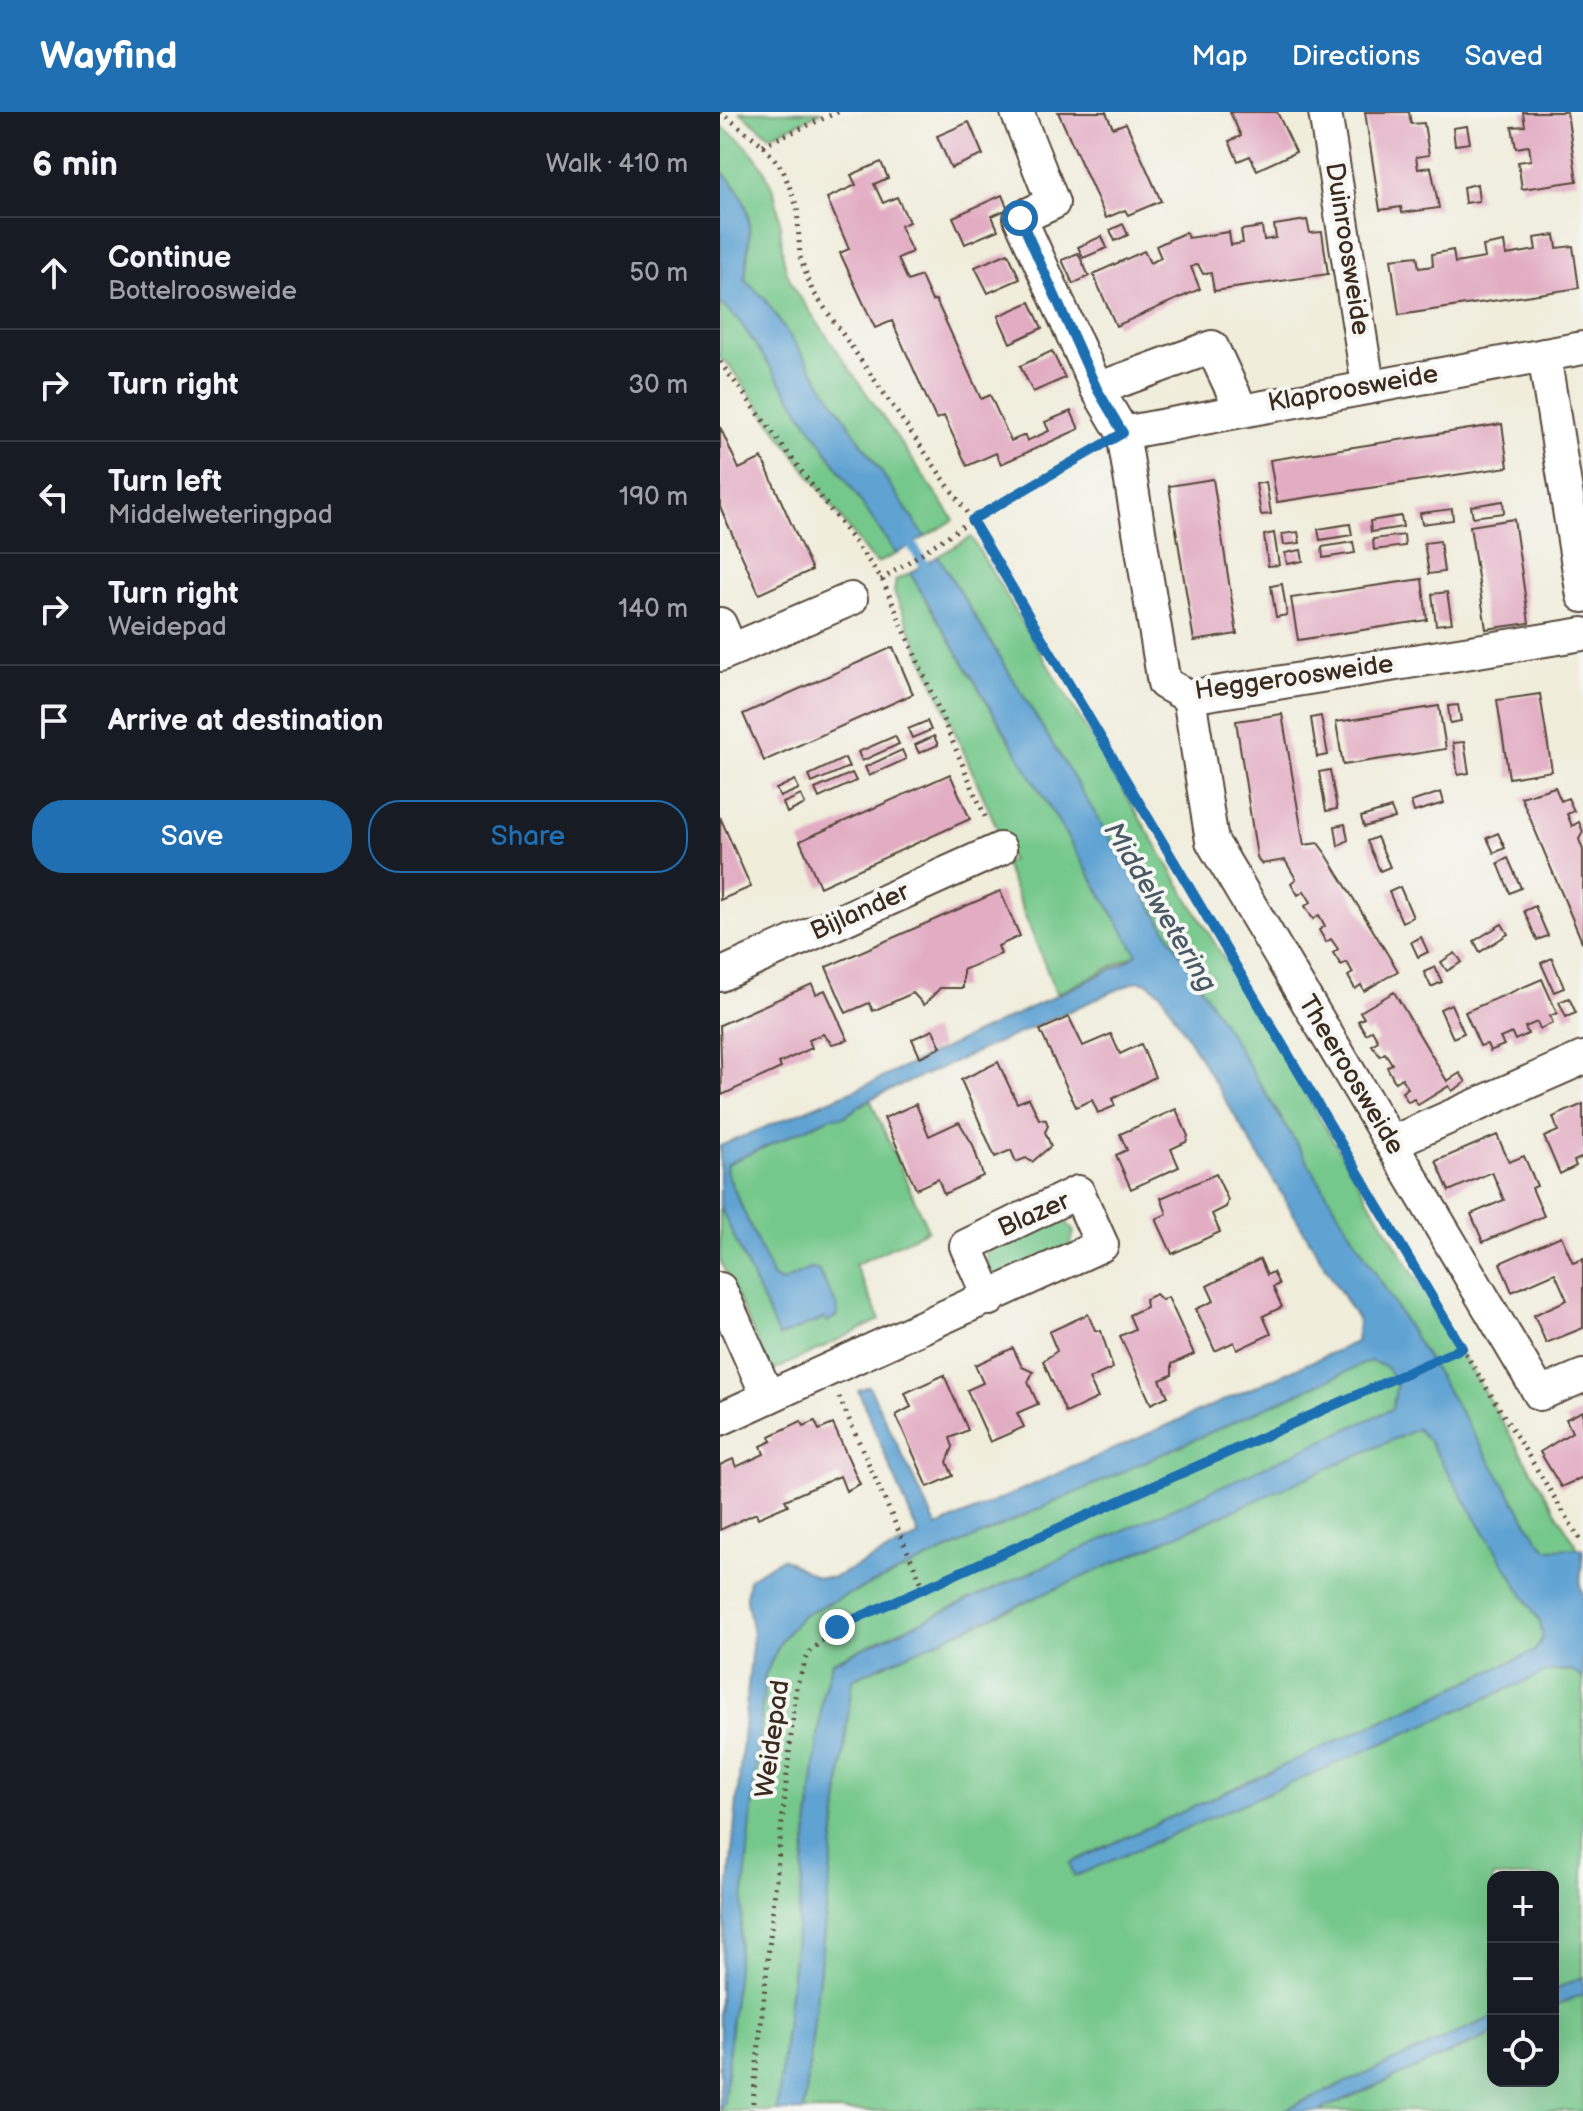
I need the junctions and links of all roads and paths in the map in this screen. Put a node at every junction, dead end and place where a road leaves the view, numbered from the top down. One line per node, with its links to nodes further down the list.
1 (720, 112): 5 (path)
2 (838, 112): 5 (path)
3 (1017, 112): 9 (street)
4 (1325, 112): 8 (street, Duinroosweide)
5 (763, 145): 13 (path)
6 (1583, 348): 7 (street, Klaproosweide)
7 (1544, 355): 8 (street, Klaproosweide); 12 (street)
8 (1368, 385): 10 (street, Klaproosweide)
9 (1097, 389): 10 (street); 11 (street)
10 (1241, 409): 11 (street, Klaproosweide)
11 (1123, 433): 13 (path); 19 (street, Heggeroosweide)
12 (1575, 494): 15 (street)
13 (972, 520): 14 (path); 26 (path)
14 (892, 572)
15 (1583, 596)
16 (851, 599): 18 (street)
17 (1583, 634): 19 (street, Heggeroosweide)
18 (724, 643)
19 (1189, 697): 23 (street, Theeroosweide)
20 (1000, 849): 21 (street, Bijlander)
21 (720, 975)
22 (1583, 1058): 23 (street)
23 (1391, 1143): 28 (street, Theeroosweide)
24 (720, 1289): 29 (street)
25 (990, 1299): 27 (street)
26 (1462, 1348): 31 (path); 32 (path, Weidepad)
27 (828, 1371): 29 (street); 32 (path)
28 (1583, 1376)
29 (768, 1397): 30 (street)
30 (720, 1419)
31 (1582, 1543)
32 (923, 1586): 33 (path, Weidepad)
33 (752, 2111)

